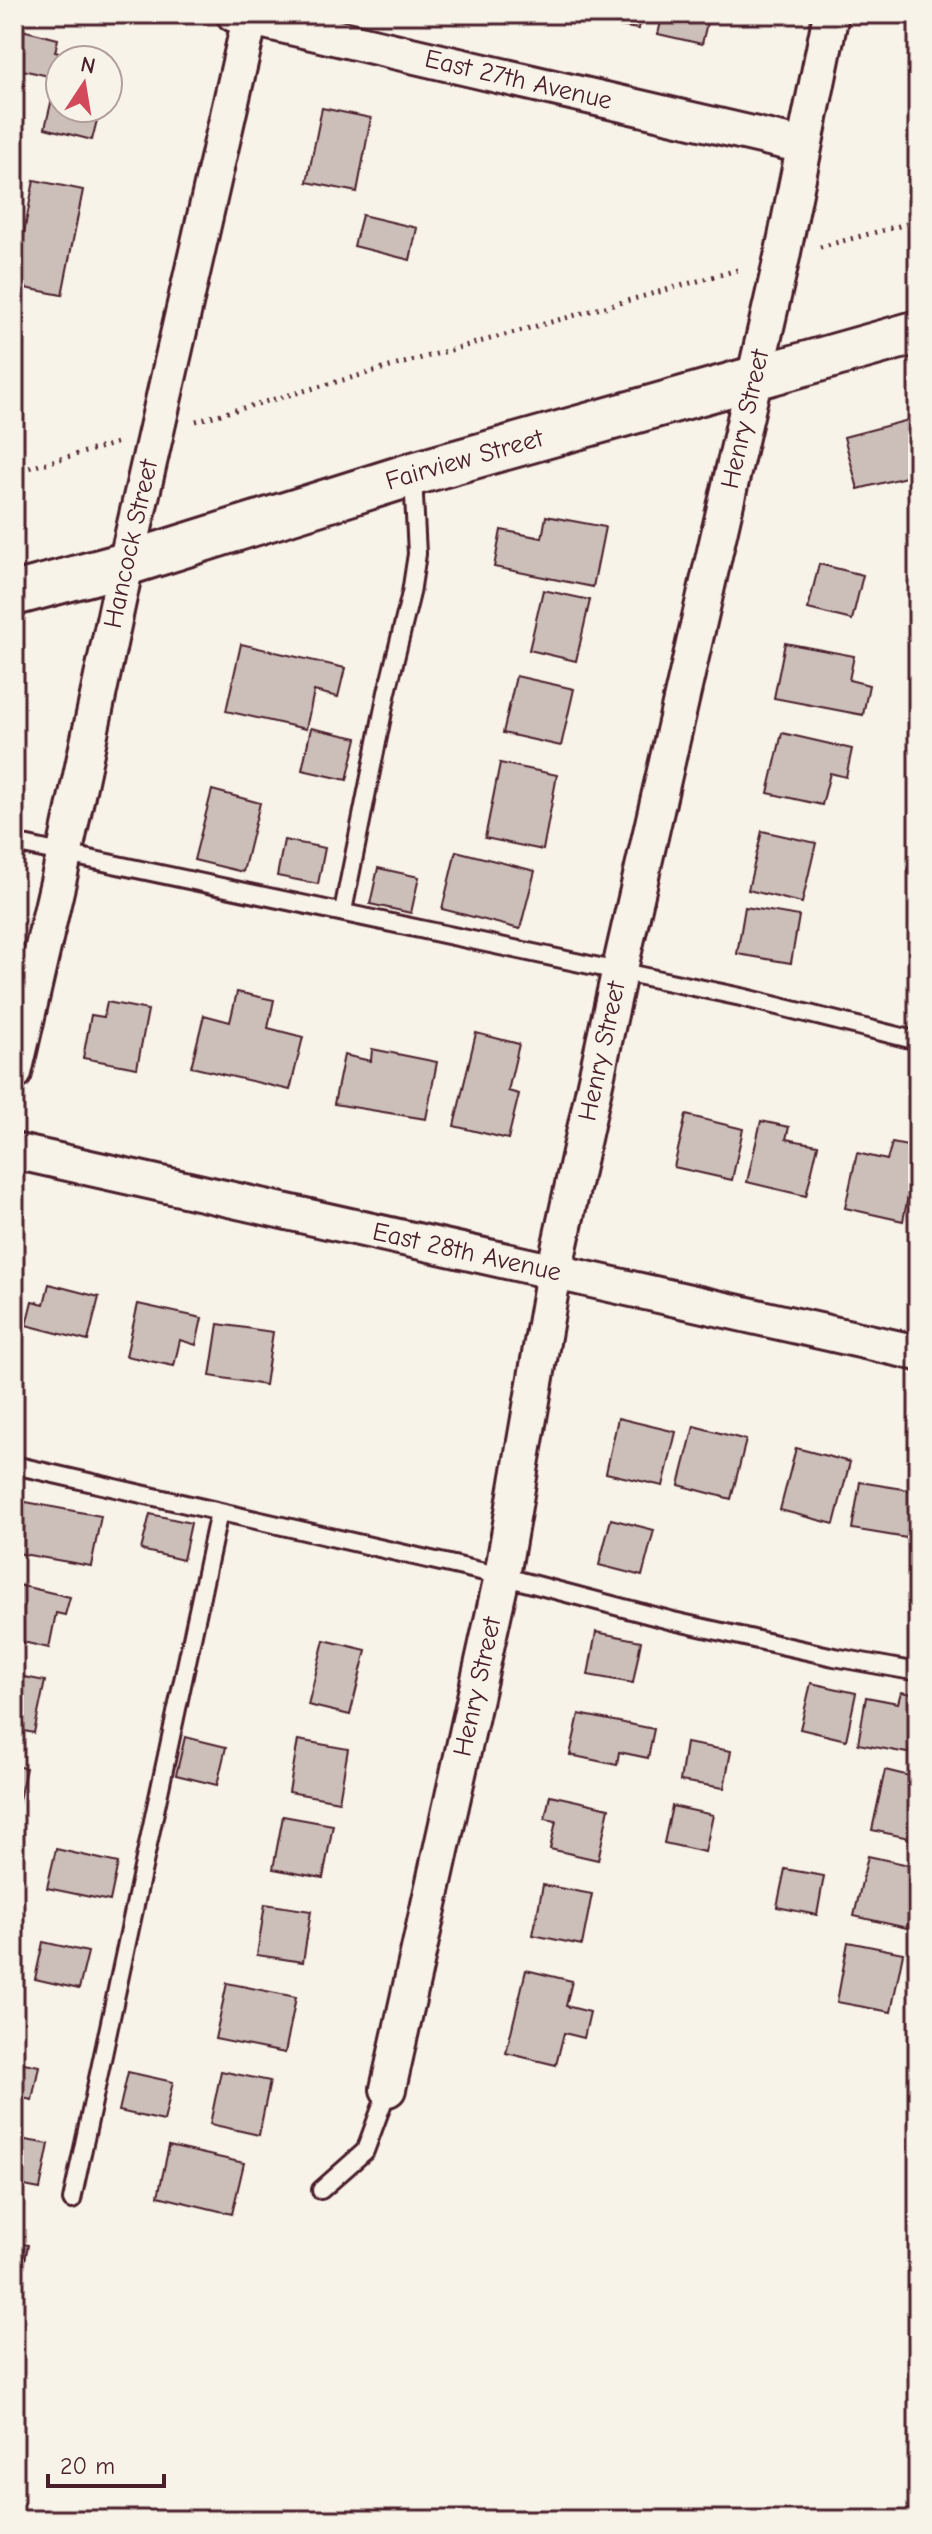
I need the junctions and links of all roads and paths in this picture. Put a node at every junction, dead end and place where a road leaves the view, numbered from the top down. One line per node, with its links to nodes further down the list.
1 (831, 14): 3 (street, Henry Street)
2 (245, 15): 3 (street, East 27th Avenue); 8 (street, Hancock Street)
3 (804, 146): 5 (street, Henry Street)
4 (918, 221): 5 (path)
5 (782, 257): 7 (street, Henry Street); 8 (path)
6 (918, 332): 7 (street, Fairview Street)
7 (753, 380): 10 (street, Fairview Street); 16 (street, Henry Street)
8 (156, 433): 9 (path); 11 (street, Hancock Street)
9 (14, 472)
10 (413, 474): 11 (street, Fairview Street); 15 (lane)
11 (126, 564): 12 (street, Fairview Street); 14 (street, Hancock Street)
12 (14, 594)
13 (14, 843): 14 (lane)
14 (64, 856): 15 (lane); 18 (street, Hancock Street)
15 (343, 911): 16 (lane)
16 (619, 973): 17 (lane); 20 (street, Henry Street)
17 (918, 1041)
18 (14, 1073)
19 (14, 1151): 20 (street, East 28th Avenue)
20 (554, 1272): 21 (street, East 28th Avenue); 24 (street, Henry Street)
21 (918, 1353)
22 (14, 1465): 23 (lane)
23 (219, 1512): 24 (lane); 28 (lane)
24 (502, 1576): 25 (lane); 26 (street, Henry Street)
25 (918, 1672)
26 (388, 2089): 27 (lane)
27 (321, 2190)
28 (72, 2200)

